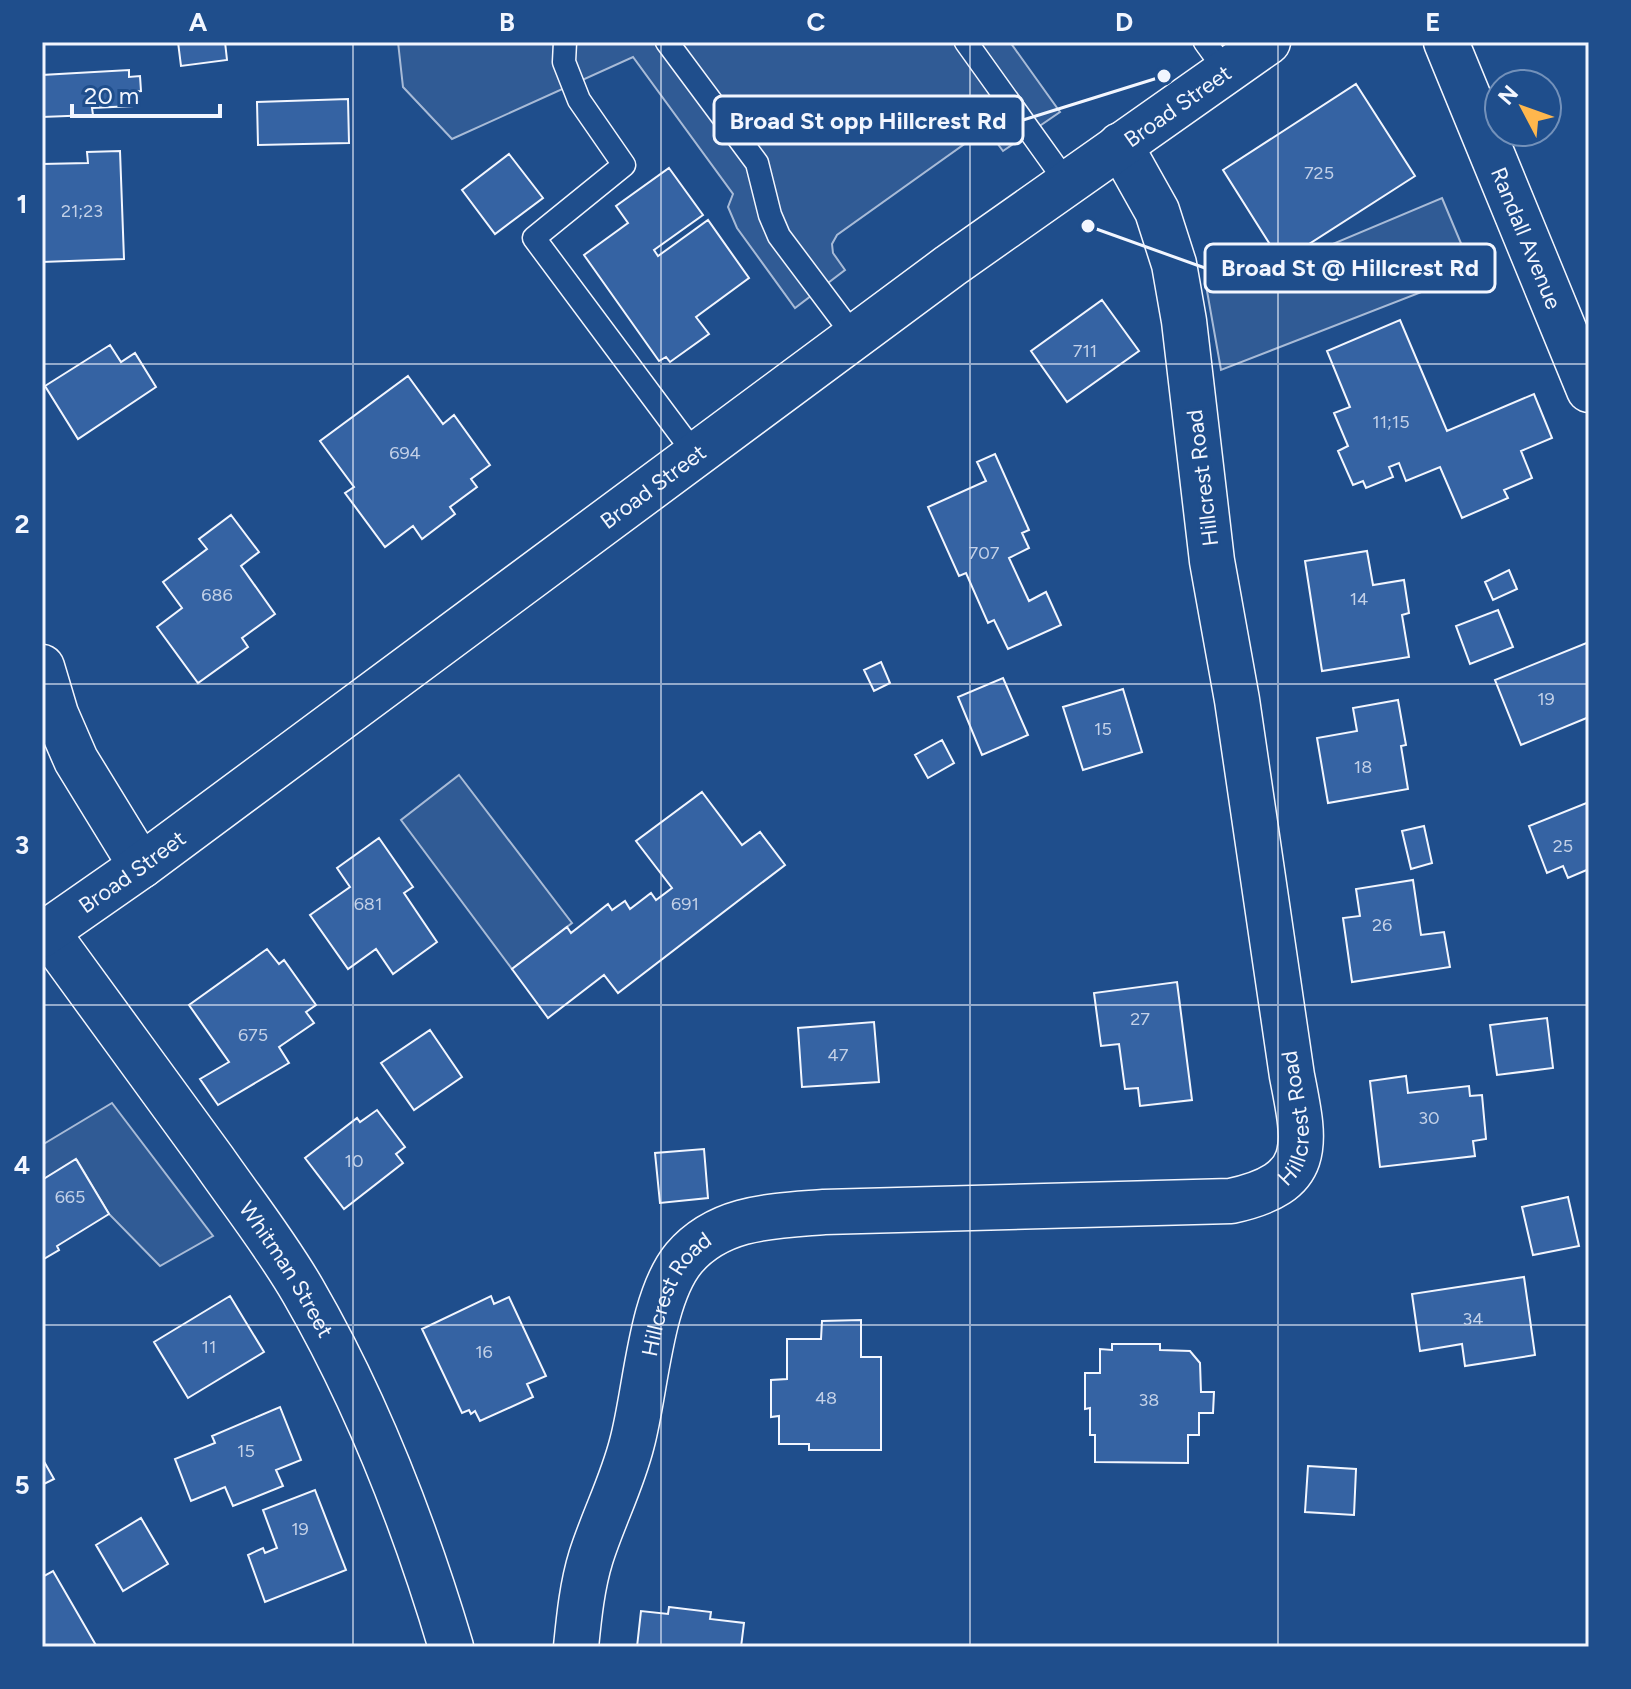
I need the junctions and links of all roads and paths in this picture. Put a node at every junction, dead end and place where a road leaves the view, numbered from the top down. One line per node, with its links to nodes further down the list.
1 (565, 42): 11 (lane)
2 (667, 42): 9 (lane)
3 (966, 42): 8 (lane)
4 (1268, 42): 6 (street, Broad Street)
5 (1446, 42): 10 (street, Randall Avenue)
6 (1216, 57): 7 (street, Broad Street)
7 (1120, 145): 8 (street, Broad Street); 16 (street, Hillcrest Road)
8 (1067, 183): 9 (street, Broad Street)
9 (854, 336): 11 (street, Broad Street)
10 (1589, 390)
11 (695, 454): 13 (street, Broad Street)
12 (42, 667): 13 (street)
13 (141, 866): 14 (street, Broad Street)
14 (44, 934): 15 (street, Whitman Street)
15 (451, 1647)
16 (576, 1647)

